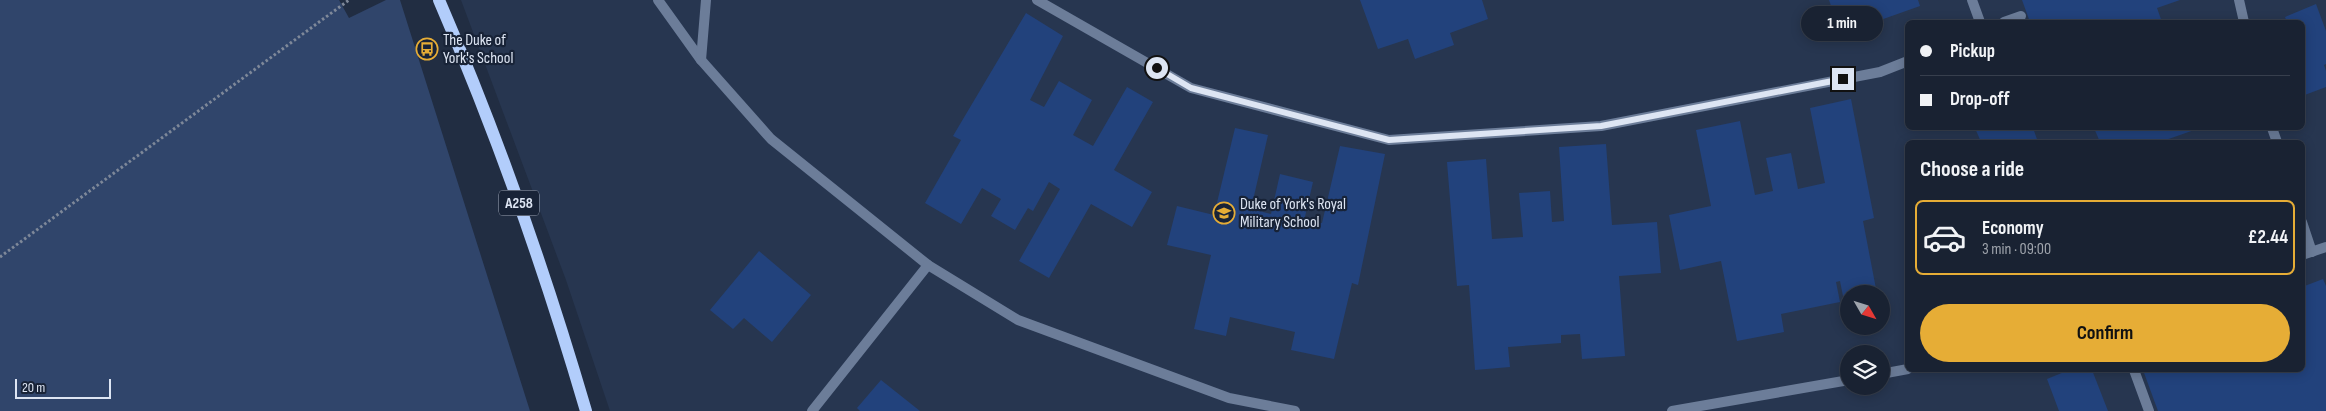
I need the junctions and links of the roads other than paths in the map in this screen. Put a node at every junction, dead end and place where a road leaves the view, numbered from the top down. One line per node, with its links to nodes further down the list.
1 (440, 0): 22 (main road, A258)
2 (658, 0): 11 (lane)
3 (706, 0): 11 (lane)
4 (1037, 0): 12 (lane)
5 (1972, 0): 8 (lane)
6 (2240, 0): 10 (lane)
7 (2021, 16): 9 (lane)
8 (1979, 20)
9 (2010, 20)
10 (2244, 20)
11 (702, 60): 16 (lane)
12 (1905, 62)
13 (2305, 241): 15 (lane)
14 (2326, 247): 15 (lane)
15 (2307, 253)
16 (928, 265): 21 (lane); 23 (lane)
17 (1905, 370): 18 (lane)
18 (1890, 372)
19 (2135, 372): 25 (lane)
20 (1840, 382): 24 (lane)
21 (817, 409)
22 (586, 411)
23 (1295, 411)
24 (1672, 411)
25 (2149, 411)

